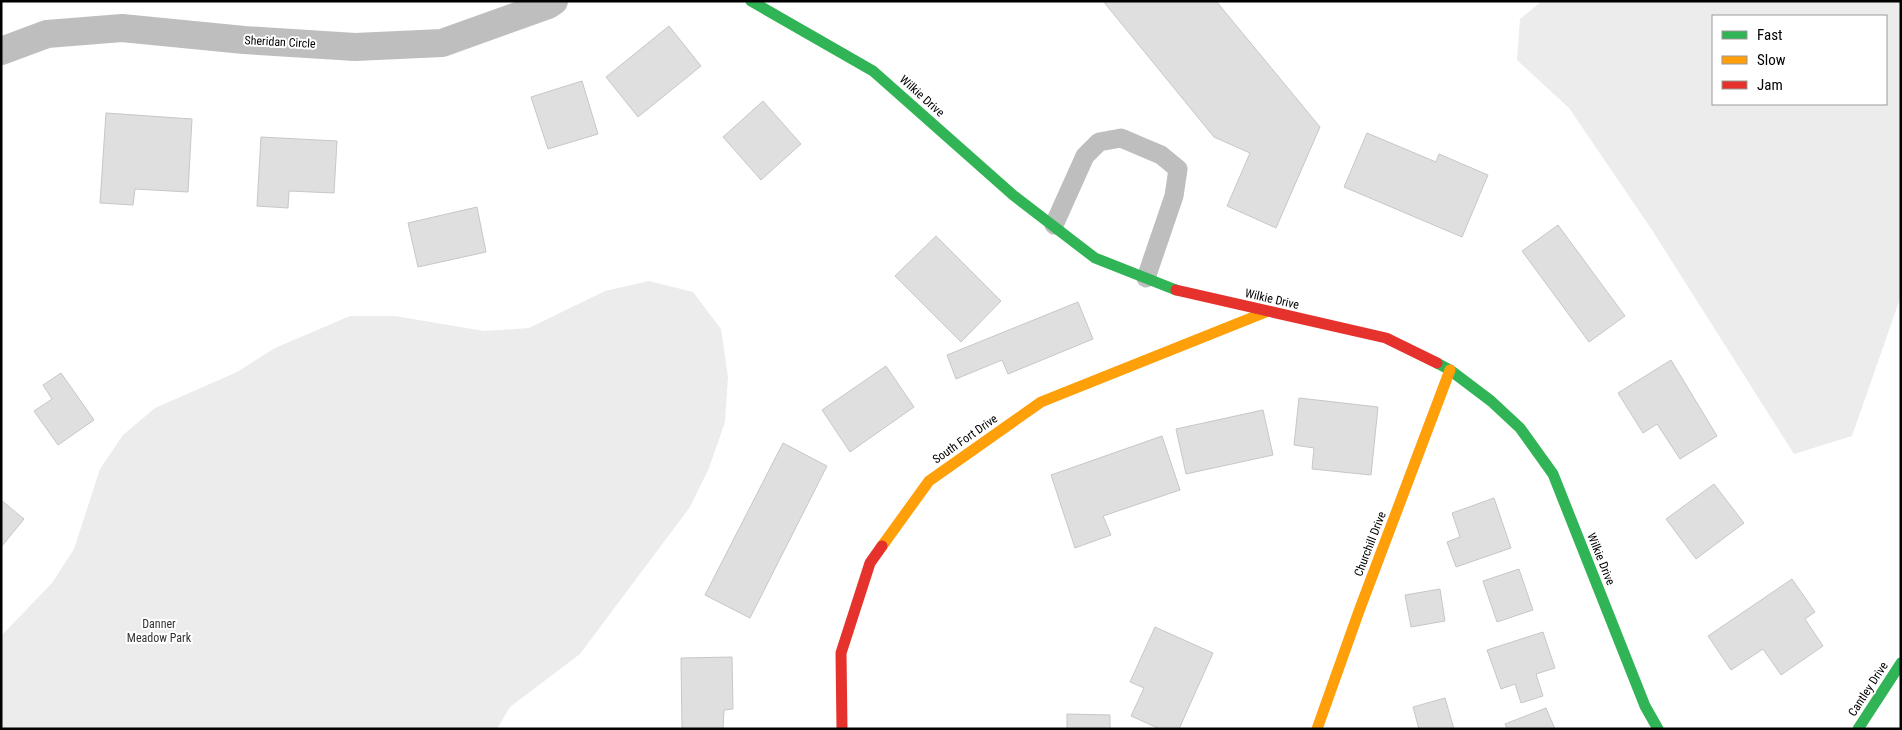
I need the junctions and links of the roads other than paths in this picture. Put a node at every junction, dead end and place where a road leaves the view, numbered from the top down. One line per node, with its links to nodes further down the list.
1 (554, 1): 3 (street, Sheridan Circle)
2 (751, 1): 4 (street, Wilkie Drive)
3 (1, 51)
4 (1054, 225): 5 (street, Wilkie Drive); 5 (lane)
5 (1146, 278): 6 (street, Wilkie Drive)
6 (1266, 312): 7 (street, Wilkie Drive); 9 (street, South Fort Drive)
7 (1450, 370): 10 (street, Churchill Drive); 11 (street, Wilkie Drive)
8 (1901, 663): 12 (street, Cantley Drive)
9 (842, 729)
10 (1318, 729)
11 (1658, 729)
12 (1858, 729)

